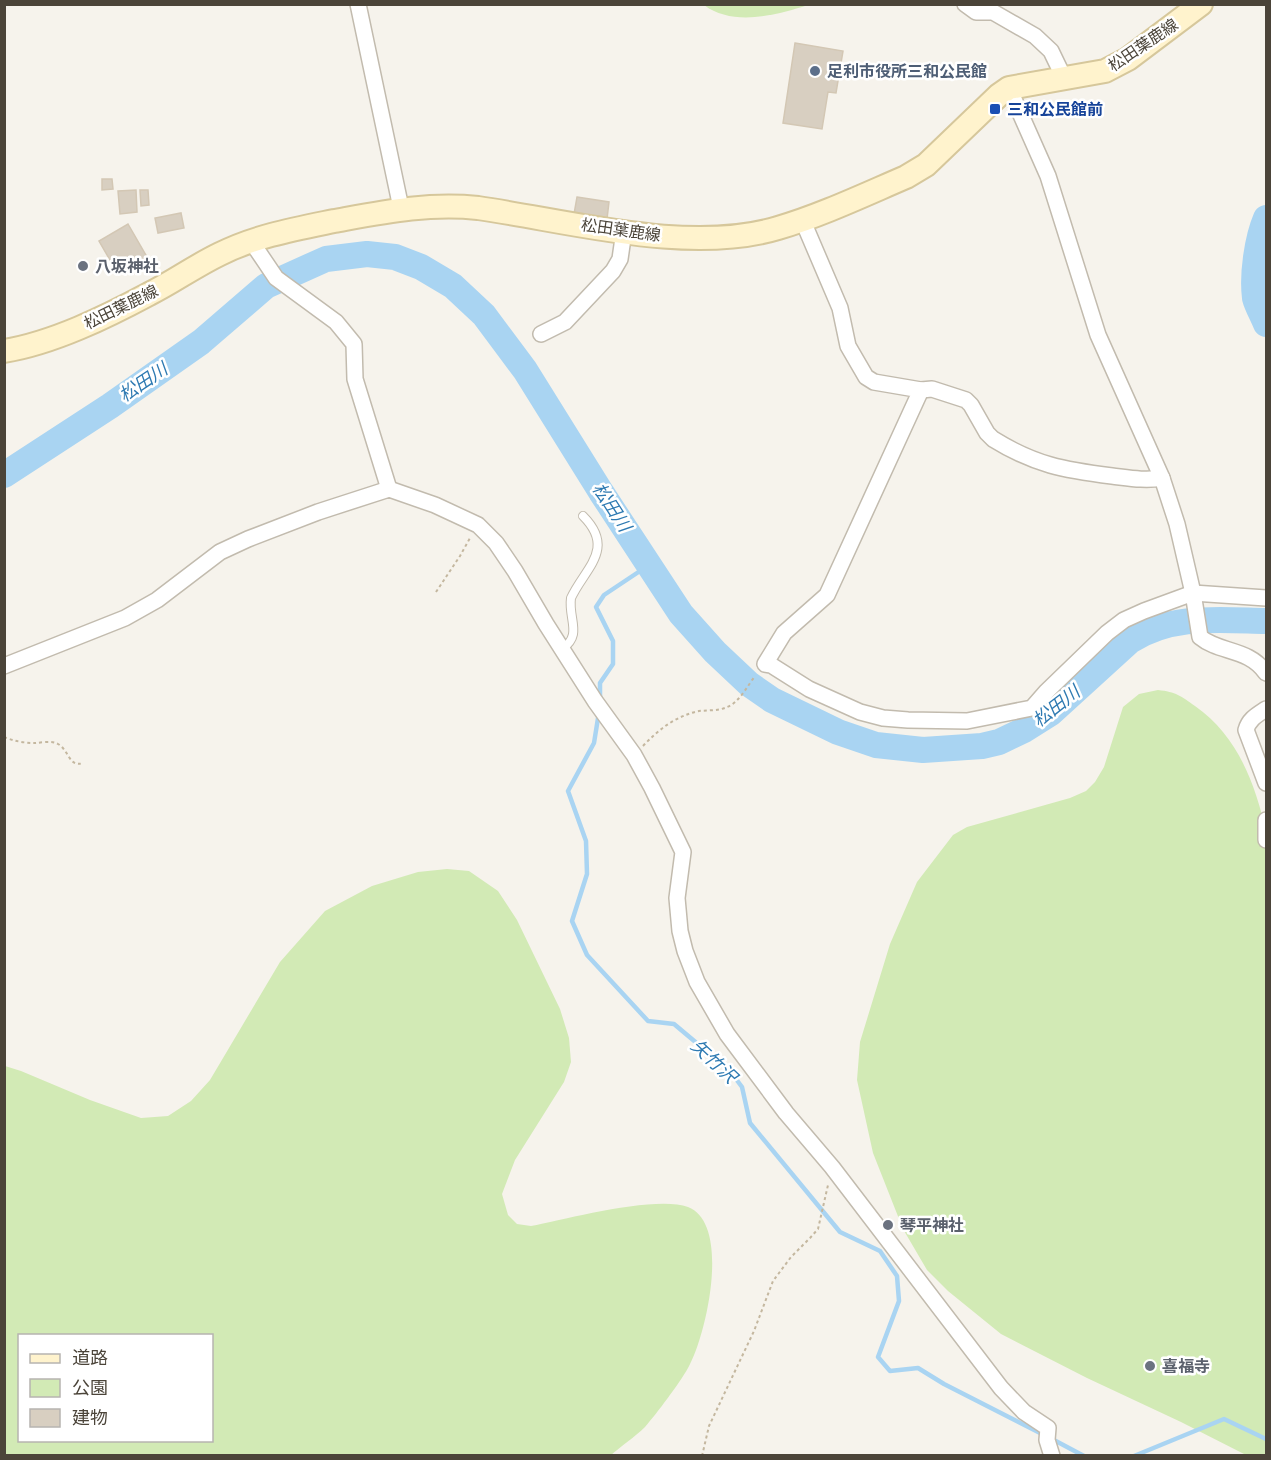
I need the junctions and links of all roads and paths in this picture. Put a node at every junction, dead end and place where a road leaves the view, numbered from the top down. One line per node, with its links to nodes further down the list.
1 (358, 4): 6 (street)
2 (965, 4): 4 (street)
3 (1201, 4): 4 (main road, 松田葉鹿線)
4 (1064, 78): 5 (main road, 松田葉鹿線)
5 (1009, 88): 7 (main road, 松田葉鹿線); 13 (street)
6 (401, 208): 8 (main road, 松田葉鹿線); 9 (main road, 松田葉鹿線)
7 (802, 219): 8 (main road, 松田葉鹿線); 12 (street)
8 (624, 231): 10 (street)
9 (251, 241): 11 (main road, 松田葉鹿線); 14 (street)
10 (541, 334)
11 (4, 351)
12 (921, 390): 13 (street); 21 (street)
13 (1162, 478): 18 (street)
14 (390, 489): 16 (street); 22 (street)
15 (583, 516): 20 (lane)
16 (476, 524): 17 (path); 20 (street)
17 (436, 592)
18 (1193, 595): 19 (street); 21 (street); 23 (street)
19 (1266, 598)
20 (562, 649): 26 (street)
21 (765, 664): 26 (path)
22 (4, 666)
23 (1266, 673)
24 (1266, 709): 28 (street)
25 (4, 737): 27 (path)
26 (634, 755): 31 (street)
27 (83, 763)
28 (1266, 783)
29 (1266, 820): 30 (street)
30 (1266, 840)
31 (832, 1167): 32 (path); 33 (street)
32 (702, 1455)
33 (1052, 1455)

